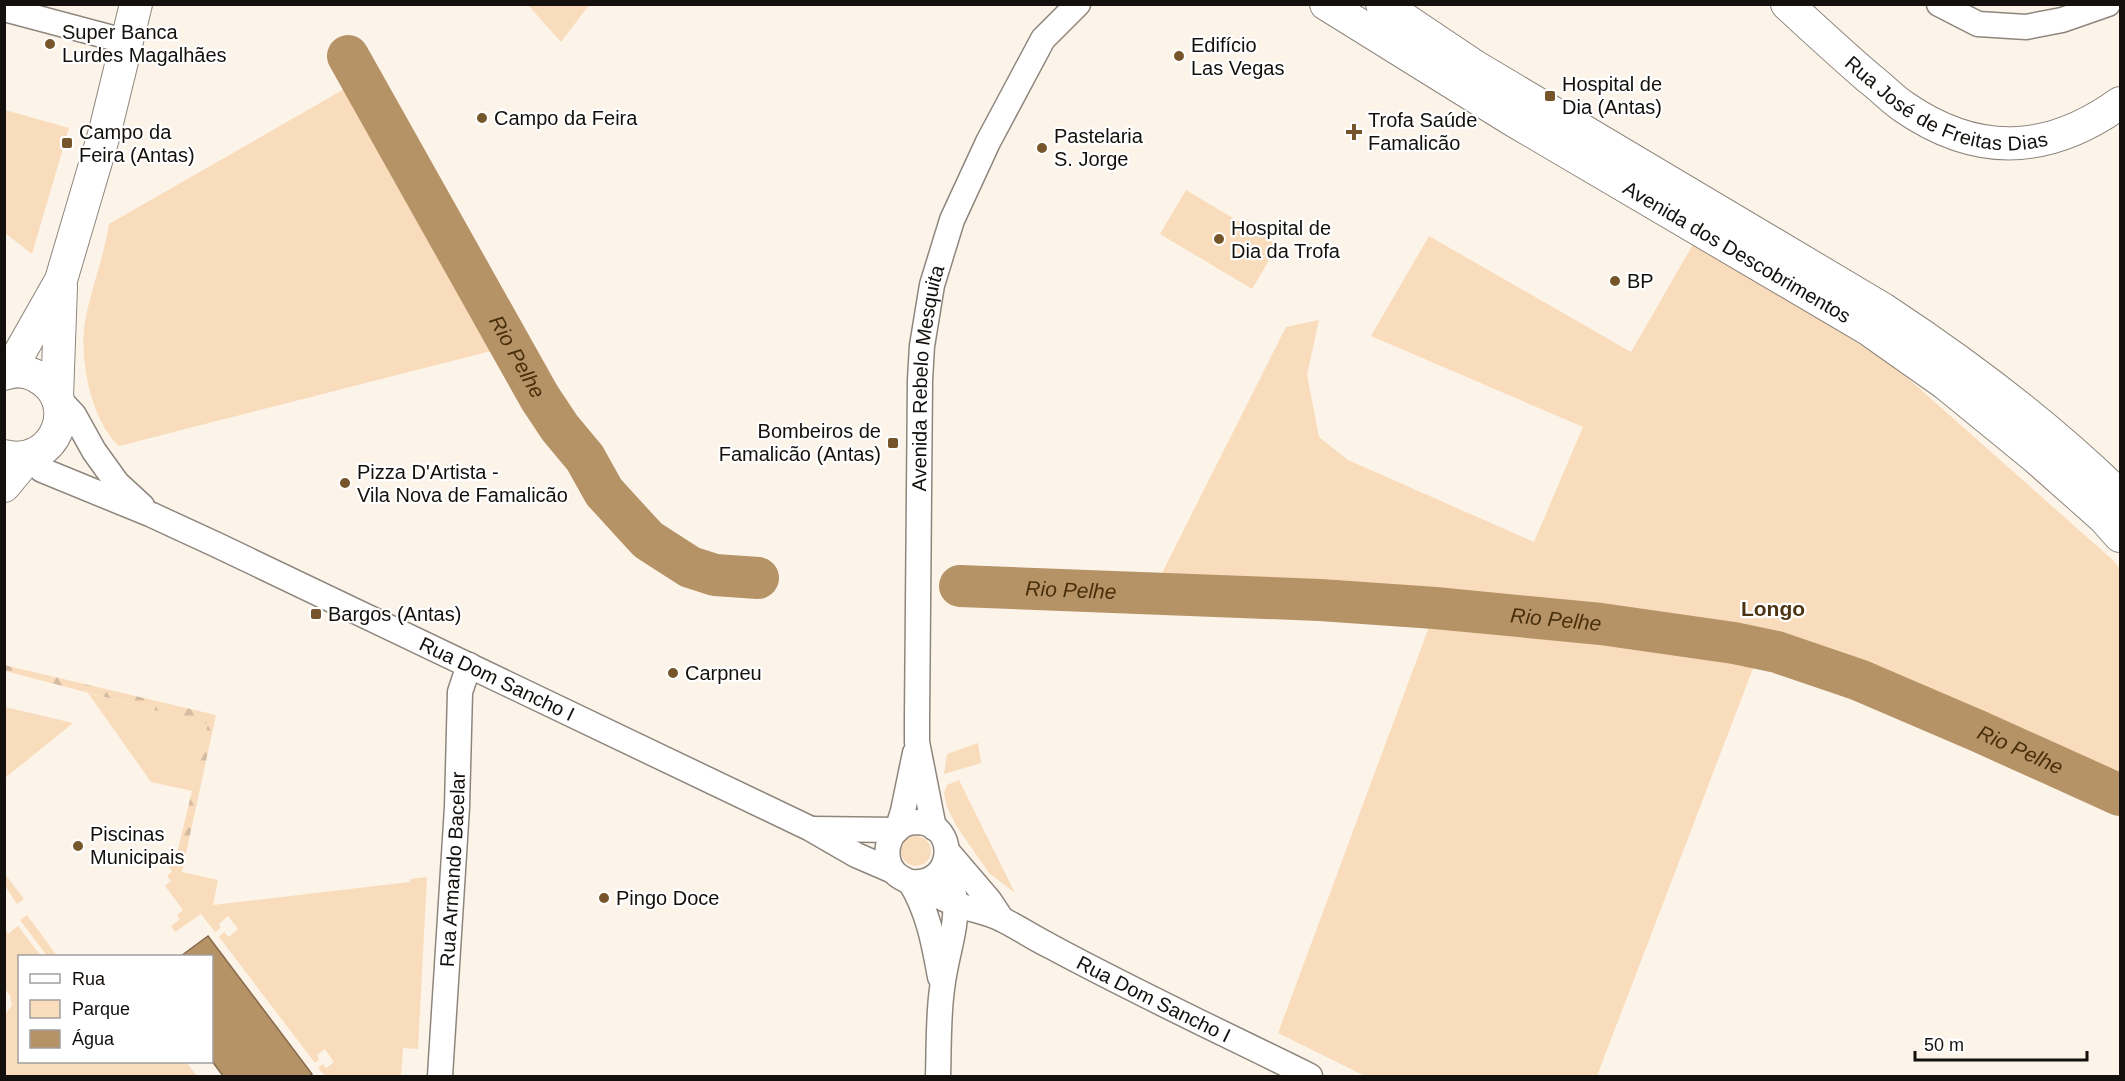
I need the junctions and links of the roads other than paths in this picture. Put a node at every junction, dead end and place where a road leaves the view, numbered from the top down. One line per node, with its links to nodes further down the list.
1 (136, 4): 11 (main road)
2 (1050, 4): 10 (street, Avenida Rebelo Mesquita)
3 (1078, 4): 10 (street, Avenida Rebelo Mesquita)
4 (1326, 4): 20 (main road, Avenida dos Descobrimentos)
5 (1382, 4): 18 (main road, Avenida dos Descobrimentos)
6 (1787, 4): 12 (main road, Rua José de Freitas Dias)
7 (1939, 4): 8 (street)
8 (2108, 4)
9 (4, 9): 11 (street)
10 (1043, 39): 22 (street, Avenida Rebelo Mesquita)
11 (128, 42): 13 (main road)
12 (2121, 103)
13 (61, 280): 14 (main road); 15 (main road)
14 (7, 373): 15 (main road)
15 (57, 397): 16 (main road); 19 (street, Rua Dom Sancho I)
16 (16, 457): 17 (main road); 19 (street, Rua Dom Sancho I)
17 (4, 486)
18 (2121, 496)
19 (152, 515): 21 (street, Rua Dom Sancho I)
20 (2121, 536)
21 (469, 665): 25 (street, Rua Dom Sancho I); 33 (street, Rua Armando Bacelar)
22 (917, 742): 23 (street, Avenida Rebelo Mesquita); 24 (street, Avenida Rebelo Mesquita)
23 (909, 785): 26 (street); 27 (street, Avenida Rebelo Mesquita)
24 (934, 828): 27 (street, Rua Dom Sancho I); 28 (street, Rua Dom Sancho I)
25 (811, 829): 26 (street, Rua Dom Sancho I); 29 (street, Rua Dom Sancho I)
26 (859, 829): 27 (street, Rua Dom Sancho I)
27 (897, 830): 29 (street)
28 (946, 856): 29 (street); 30 (street); 31 (street, Rua Dom Sancho I)
29 (901, 876): 30 (street, Rua Dom Sancho I); 32 (street)
30 (957, 905): 31 (street, Rua Dom Sancho I); 32 (street)
31 (1001, 918): 35 (street, Rua Dom Sancho I)
32 (942, 988): 34 (street)
33 (441, 1077)
34 (938, 1077)
35 (1310, 1077)

